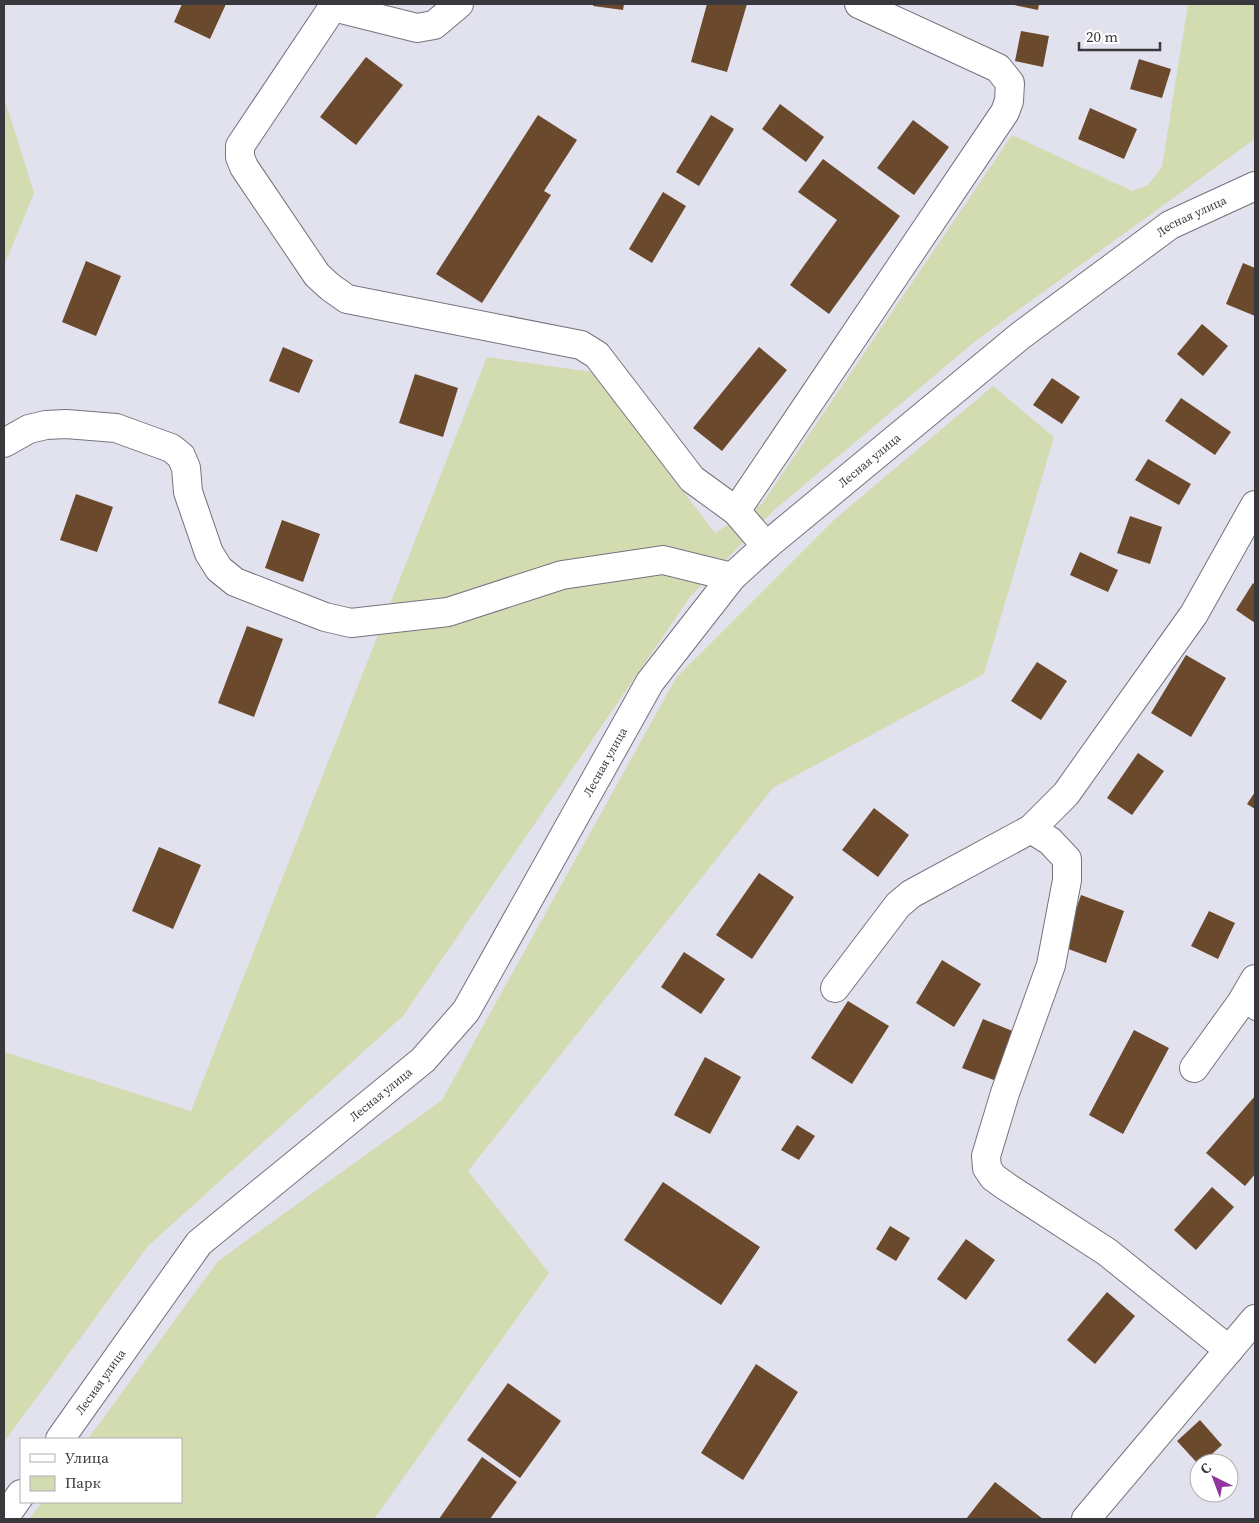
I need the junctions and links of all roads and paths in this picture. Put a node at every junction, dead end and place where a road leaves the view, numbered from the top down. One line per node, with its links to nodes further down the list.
1 (459, 4): 3 (street)
2 (859, 4): 7 (street)
3 (333, 6): 7 (street)
4 (1255, 186): 8 (street, Лесная улица)
5 (4, 443): 9 (street)
6 (1255, 505): 10 (street)
7 (736, 511): 8 (street)
8 (766, 546): 9 (street, Лесная улица)
9 (732, 577): 17 (street, Лесная улица)
10 (1032, 829): 12 (street); 16 (street)
11 (1255, 979): 13 (street)
12 (835, 988)
13 (1248, 1008): 14 (street)
14 (1194, 1068)
15 (1255, 1319): 16 (street)
16 (1229, 1350): 20 (street)
17 (61, 1438)
18 (20, 1495): 19 (street)
19 (4, 1518)
20 (1086, 1519)

